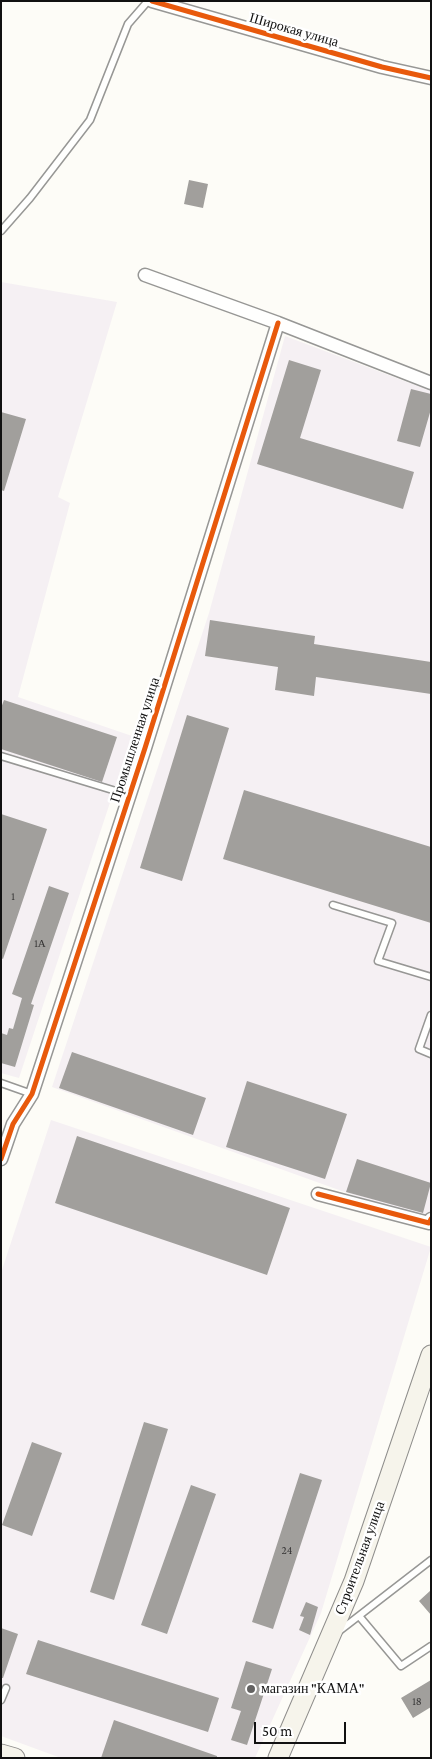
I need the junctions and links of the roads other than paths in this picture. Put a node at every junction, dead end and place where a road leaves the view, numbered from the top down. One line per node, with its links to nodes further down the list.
1 (148, 1): 4 (lane)
2 (152, 1): 3 (street, Широкая улица)
3 (431, 78)
4 (1, 231)
5 (145, 275): 6 (street)
6 (278, 323): 7 (street); 9 (street, Промышленная улица)
7 (431, 383)
8 (1, 756): 9 (lane)
9 (129, 795): 15 (street, Промышленная улица)
10 (333, 905): 11 (lane)
11 (431, 977)
12 (431, 1015): 13 (lane)
13 (431, 1054)
14 (1, 1084): 15 (lane)
15 (32, 1094): 16 (street, Промышленная улица)
16 (1, 1160)
17 (318, 1194): 18 (street)
18 (431, 1219)
19 (431, 1355): 22 (main road, Строительная улица)
20 (431, 1560): 21 (lane)
21 (360, 1616): 22 (lane); 23 (lane)
22 (329, 1639): 27 (main road, Строительная улица)
23 (431, 1646)
24 (6, 1688): 25 (lane)
25 (1, 1700)
26 (1, 1754): 28 (main road)
27 (280, 1757)
28 (15, 1758)

